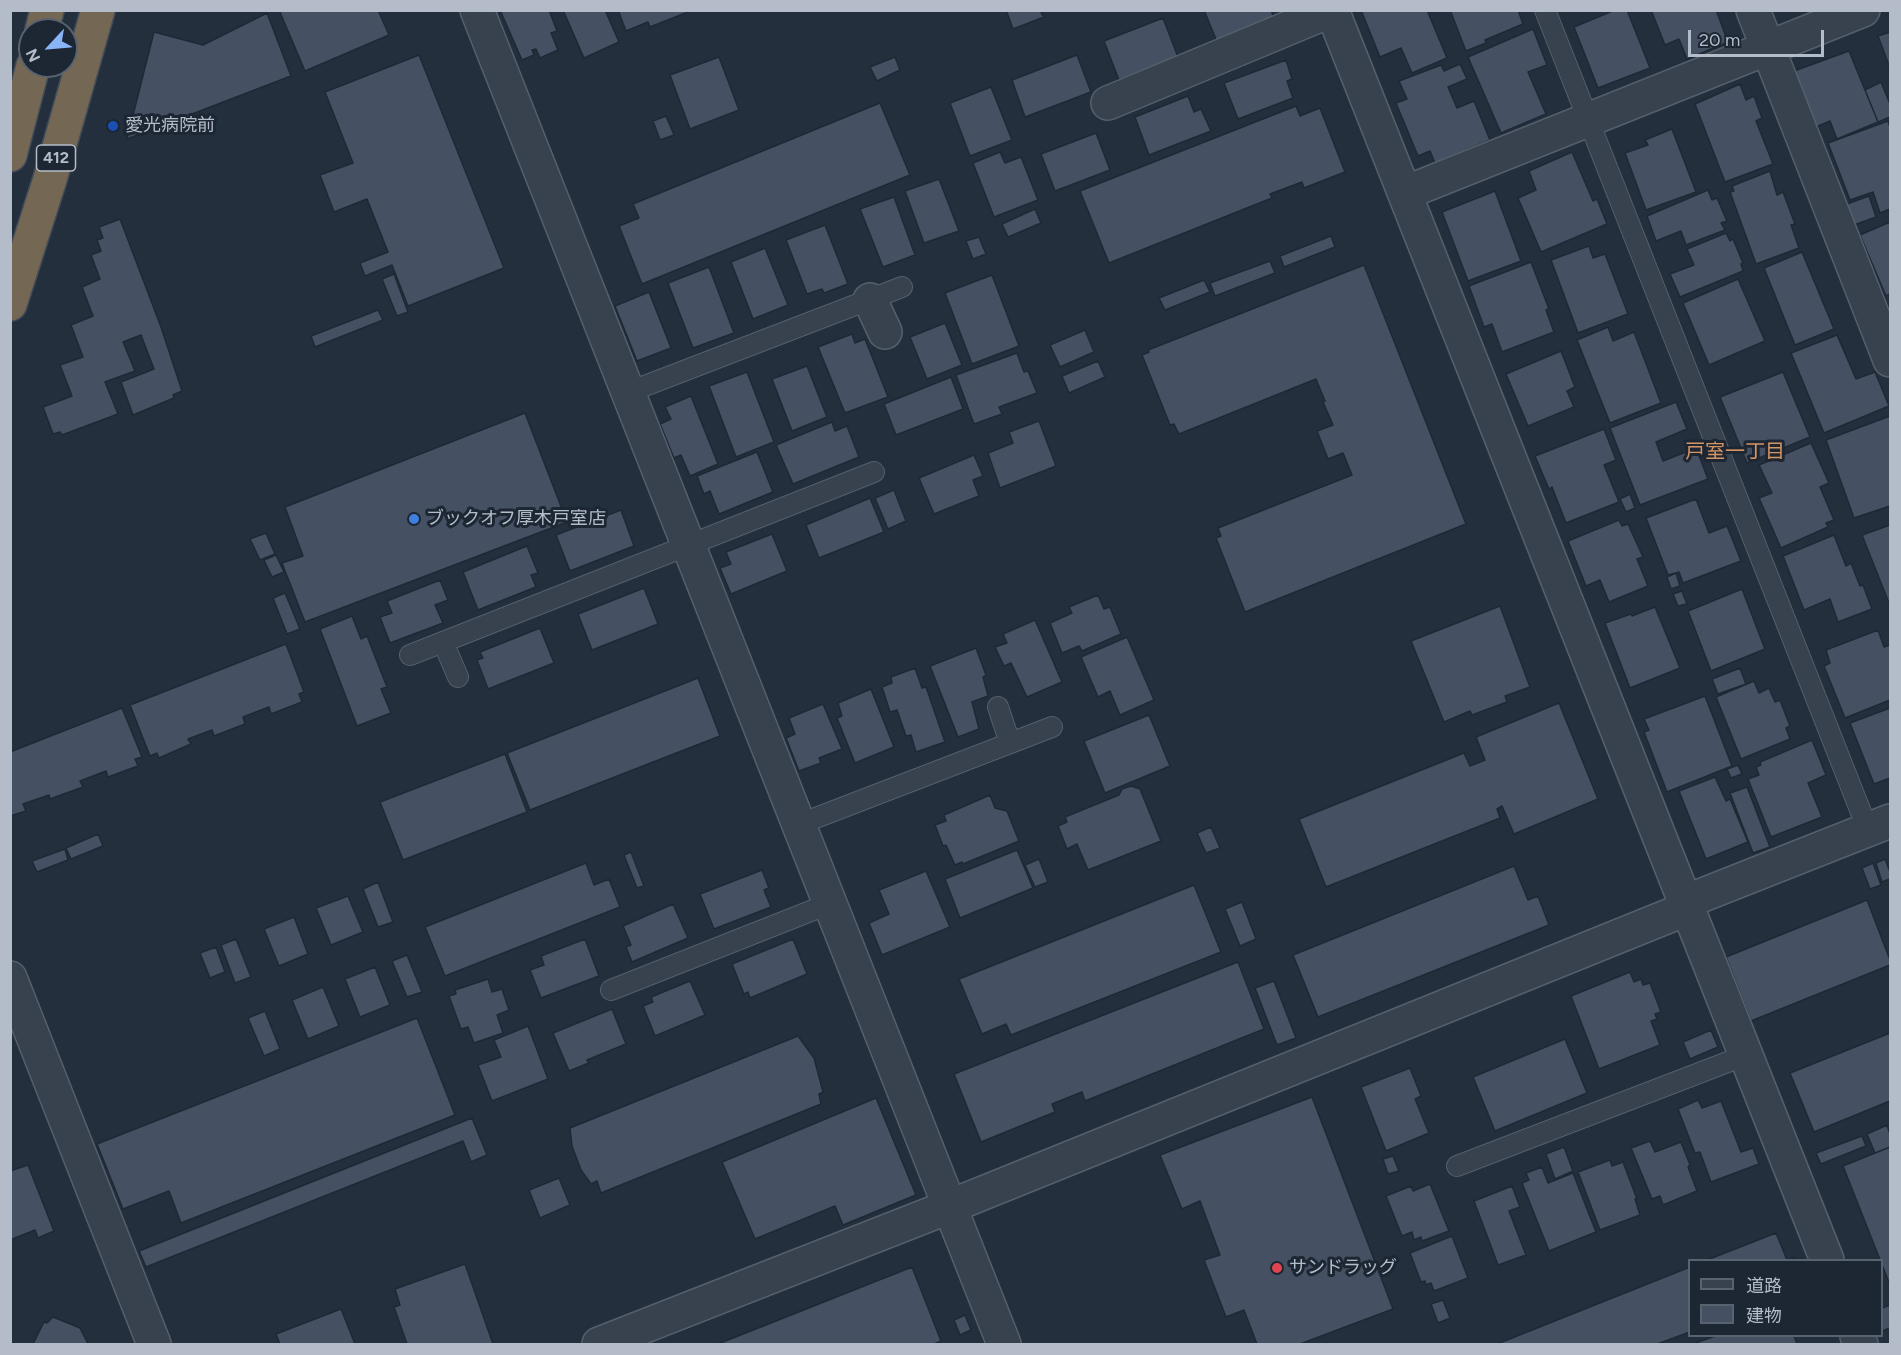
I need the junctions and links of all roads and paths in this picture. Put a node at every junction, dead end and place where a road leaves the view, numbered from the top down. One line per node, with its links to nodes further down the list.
1 (98, 10): 15 (highway, 412)
2 (477, 10): 18 (street)
3 (1332, 10): 9 (street); 12 (street)
4 (1545, 10): 10 (lane)
5 (1753, 10): 7 (street)
6 (1863, 10): 7 (street)
7 (1768, 49): 10 (street); 17 (street)
8 (30, 78): 11 (highway, 412)
9 (1108, 103)
10 (1588, 120): 12 (street); 28 (lane)
11 (10, 155)
12 (1405, 193): 30 (street)
13 (902, 287): 14 (lane)
14 (870, 300): 16 (street); 18 (lane)
15 (10, 304)
16 (885, 332)
17 (1890, 360)
18 (628, 392): 20 (street)
19 (874, 472): 20 (lane)
20 (689, 545): 21 (lane); 27 (street)
21 (443, 642): 22 (lane); 23 (lane)
22 (410, 655)
23 (458, 677)
24 (998, 707): 26 (lane)
25 (1052, 727): 26 (lane)
26 (1010, 743): 27 (lane)
27 (800, 824): 29 (street)
28 (1879, 826): 30 (street)
29 (831, 903): 32 (lane); 35 (street)
30 (1686, 903): 33 (street); 35 (street)
31 (10, 978): 37 (street)
32 (611, 990)
33 (1746, 1055): 34 (lane); 36 (street)
34 (1457, 1167)
35 (951, 1206): 38 (street); 39 (street)
36 (1827, 1259)
37 (154, 1344)
38 (599, 1344)
39 (1004, 1344)

